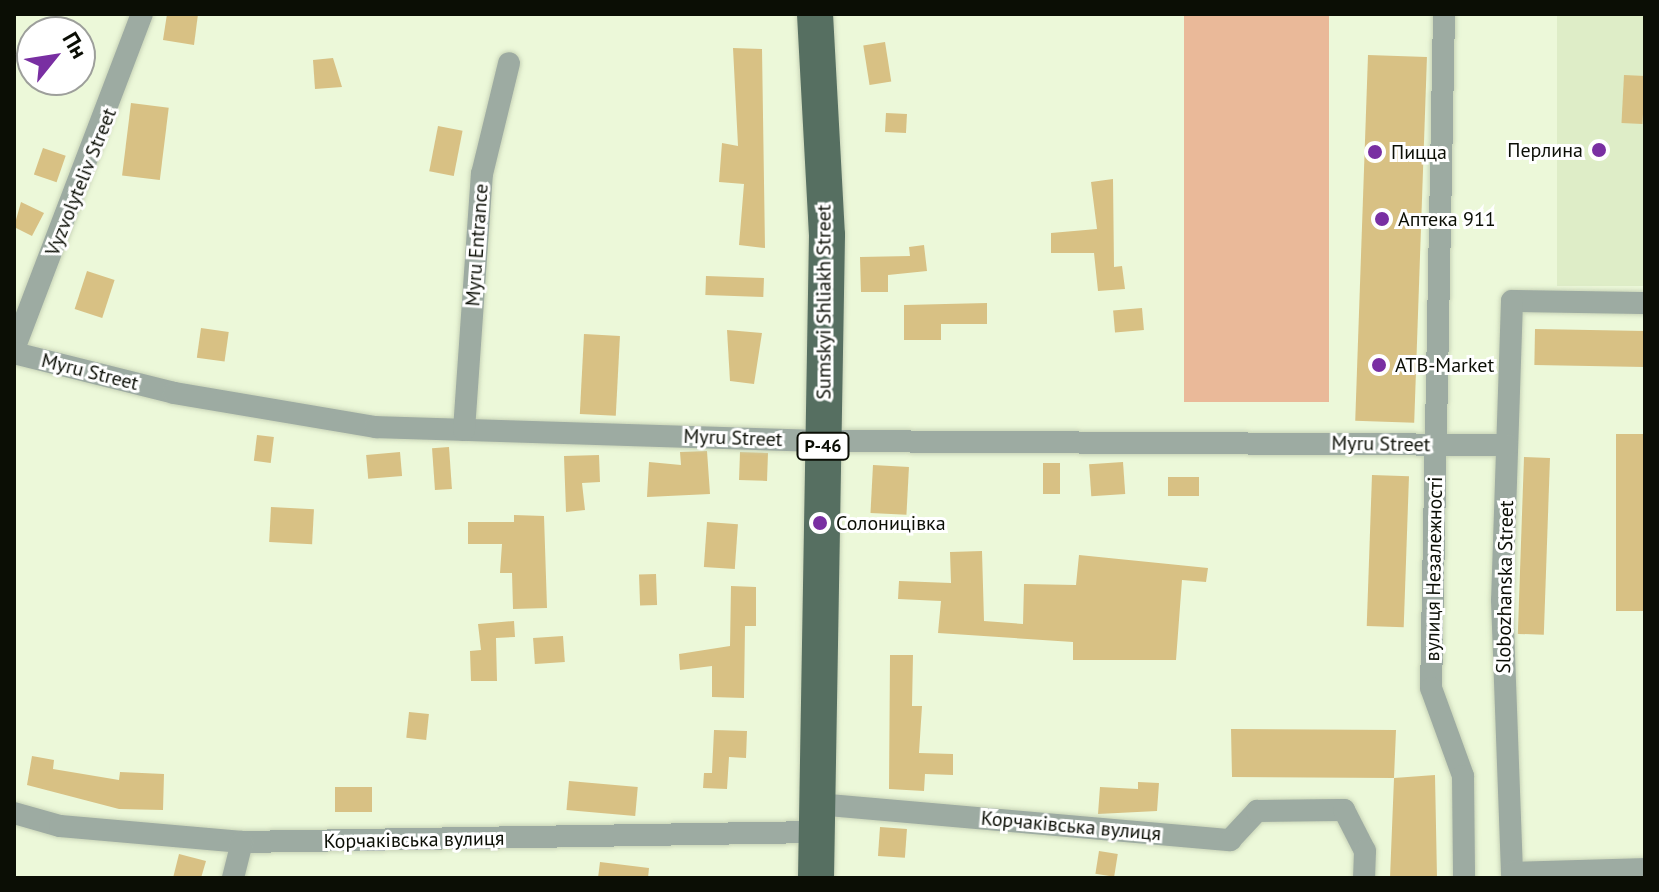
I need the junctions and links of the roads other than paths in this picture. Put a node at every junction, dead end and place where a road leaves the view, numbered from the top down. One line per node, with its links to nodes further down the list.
1 (142, 14): 6 (street, Vyzvolyteliv Street)
2 (815, 14): 8 (main road, Sumskyi Shliakh Street / Р-46)
3 (1444, 14): 9 (street, вулиця Незалежності)
4 (509, 63): 7 (street, Myru Entrance)
5 (1645, 303): 10 (street, Slobozhanska Street)
6 (14, 351): 7 (street, Myru Street)
7 (464, 430): 8 (street, Myru Street)
8 (824, 441): 9 (street, Myru Street); 12 (main road, Sumskyi Shliakh Street / Р-46)
9 (1436, 445): 10 (street, Myru Street); 18 (street, вулиця Незалежності)
10 (1507, 445): 14 (street, Slobozhanska Street)
11 (14, 813): 13 (street, Корчаківська вулиця)
12 (817, 818): 13 (street, Корчаківська вулиця); 16 (main road, Sumskyi Shliakh Street / Р-46); 17 (street, Корчаківська вулиця)
13 (242, 842): 15 (street)
14 (1645, 869)
15 (233, 878)
16 (816, 878)
17 (1364, 878)
18 (1464, 878)

